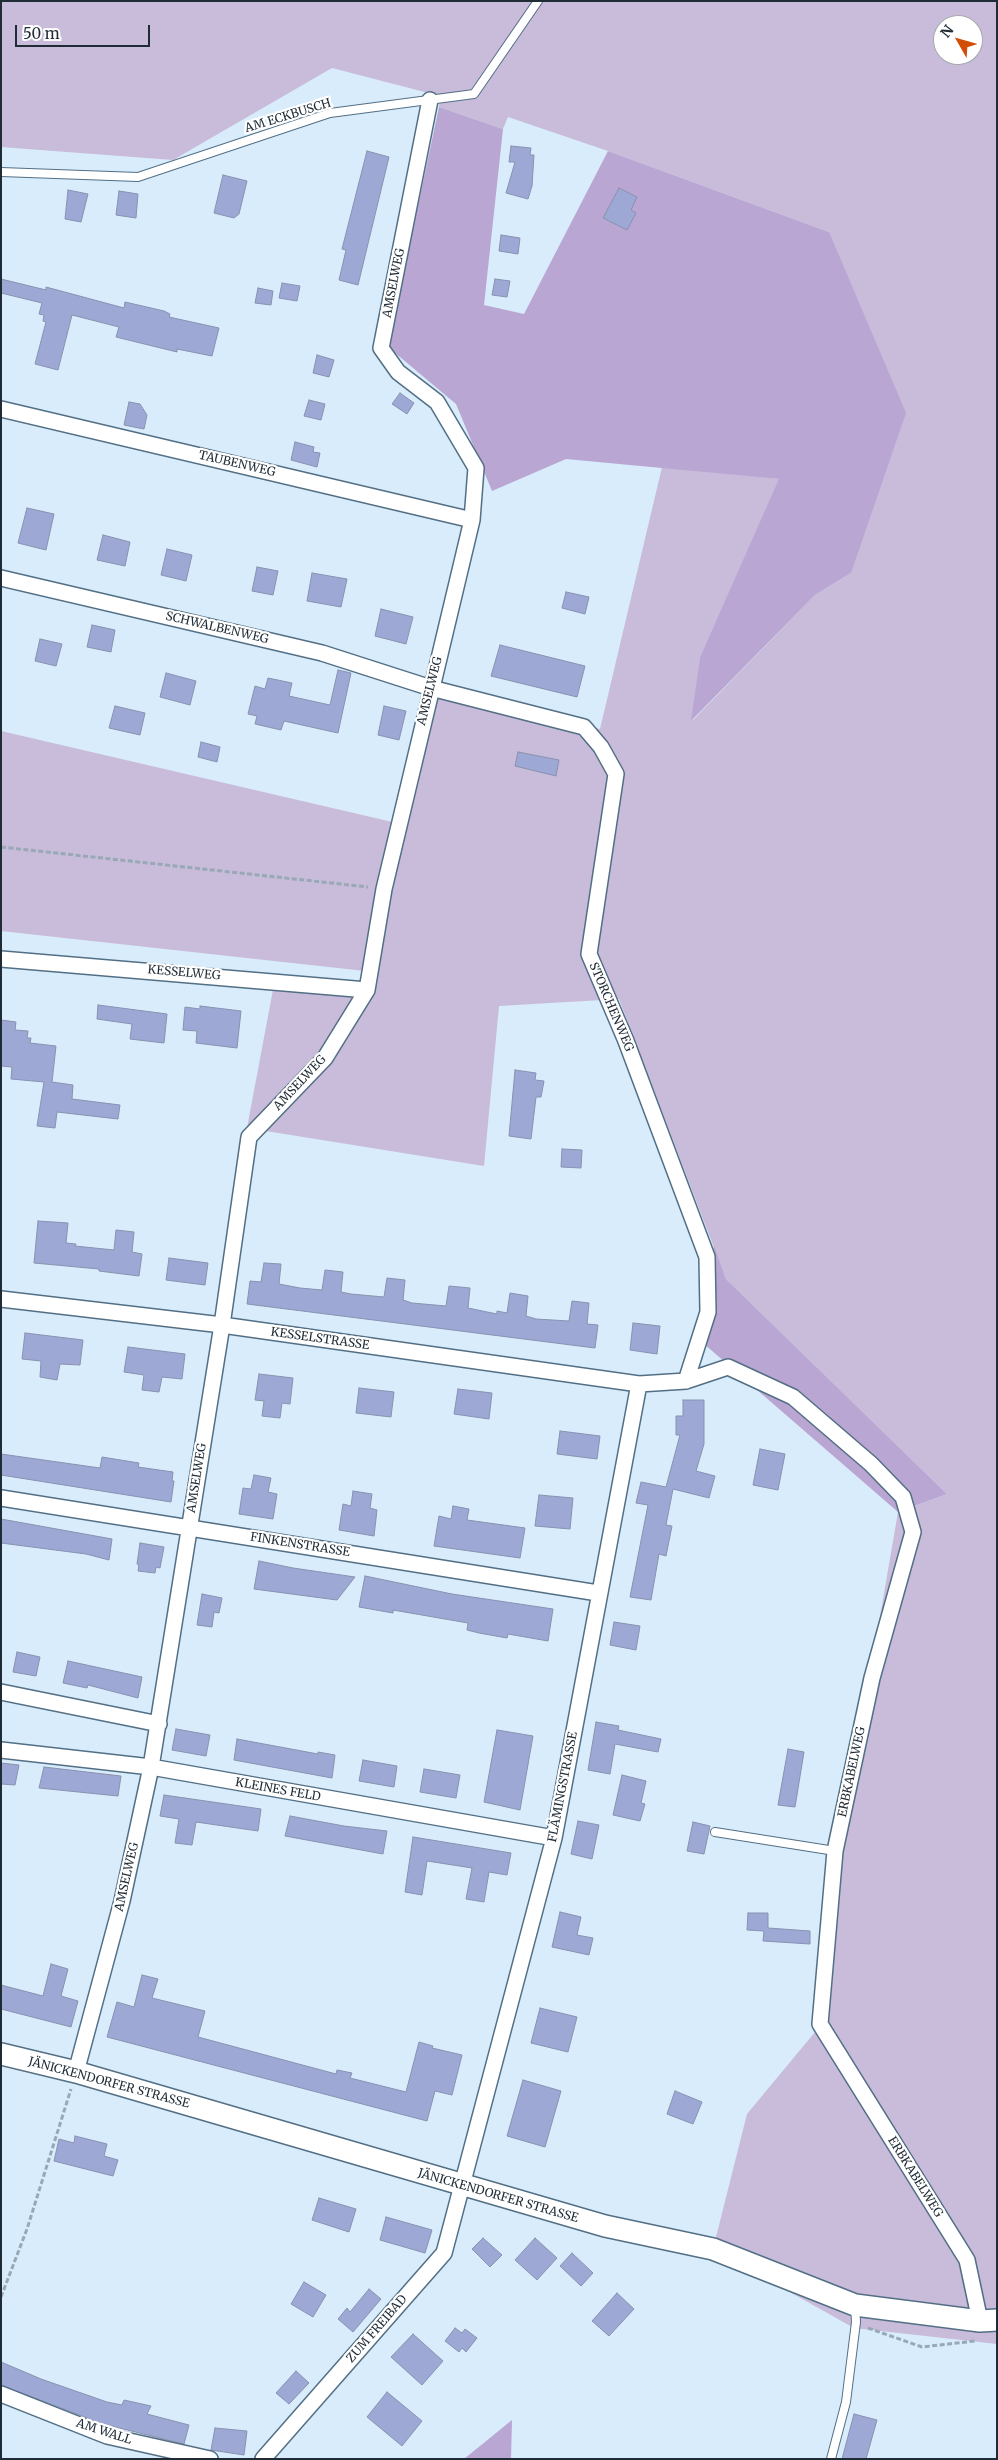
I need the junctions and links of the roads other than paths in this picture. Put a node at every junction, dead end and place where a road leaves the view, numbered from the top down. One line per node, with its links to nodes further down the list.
1 (538, 1): 2 (lane, AM ECKBUSCH)
2 (430, 100): 3 (lane, AM ECKBUSCH); 5 (street, AMSELWEG)
3 (1, 172)
4 (1, 409): 5 (street, TAUBENWEG)
5 (472, 520): 7 (street, AMSELWEG)
6 (1, 578): 7 (street, SCHWALBENWEG)
7 (431, 688): 9 (street, AMSELWEG); 12 (street, STORCHENWEG)
8 (1, 959): 9 (street, KESSELWEG)
9 (367, 990): 11 (street, AMSELWEG)
10 (1, 1299): 11 (street, KESSELSTRASSE)
11 (222, 1325): 13 (street, KESSELSTRASSE); 15 (street, AMSELWEG)
12 (686, 1381): 13 (street, ERBKABELWEG); 23 (street, ERBKABELWEG)
13 (639, 1384): 16 (street, FLÄMINGSTRASSE)
14 (1, 1498): 15 (street, FINKENSTRASSE)
15 (188, 1528): 16 (street, FINKENSTRASSE); 18 (street, AMSELWEG)
16 (598, 1593): 22 (street, FLÄMINGSTRASSE)
17 (1, 1692): 18 (street)
18 (159, 1724): 20 (street, AMSELWEG)
19 (1, 1750): 20 (street, KLEINES FELD)
20 (151, 1767): 22 (street, KLEINES FELD); 25 (street, AMSELWEG)
21 (715, 1832): 23 (lane)
22 (554, 1838): 26 (street, FLÄMINGSTRASSE)
23 (835, 1851): 28 (street, ERBKABELWEG)
24 (1, 2054): 25 (main road, JÄNICKENDORFER STRASSE)
25 (76, 2072): 26 (main road, JÄNICKENDORFER STRASSE)
26 (462, 2185): 27 (main road, JÄNICKENDORFER STRASSE); 31 (street, ZUM FREIBAD)
27 (856, 2305): 28 (main road, JÄNICKENDORFER STRASSE); 32 (lane)
28 (988, 2321)
29 (1, 2394): 30 (street, AM WALL)
30 (210, 2459)
31 (263, 2459)
32 (831, 2459)

